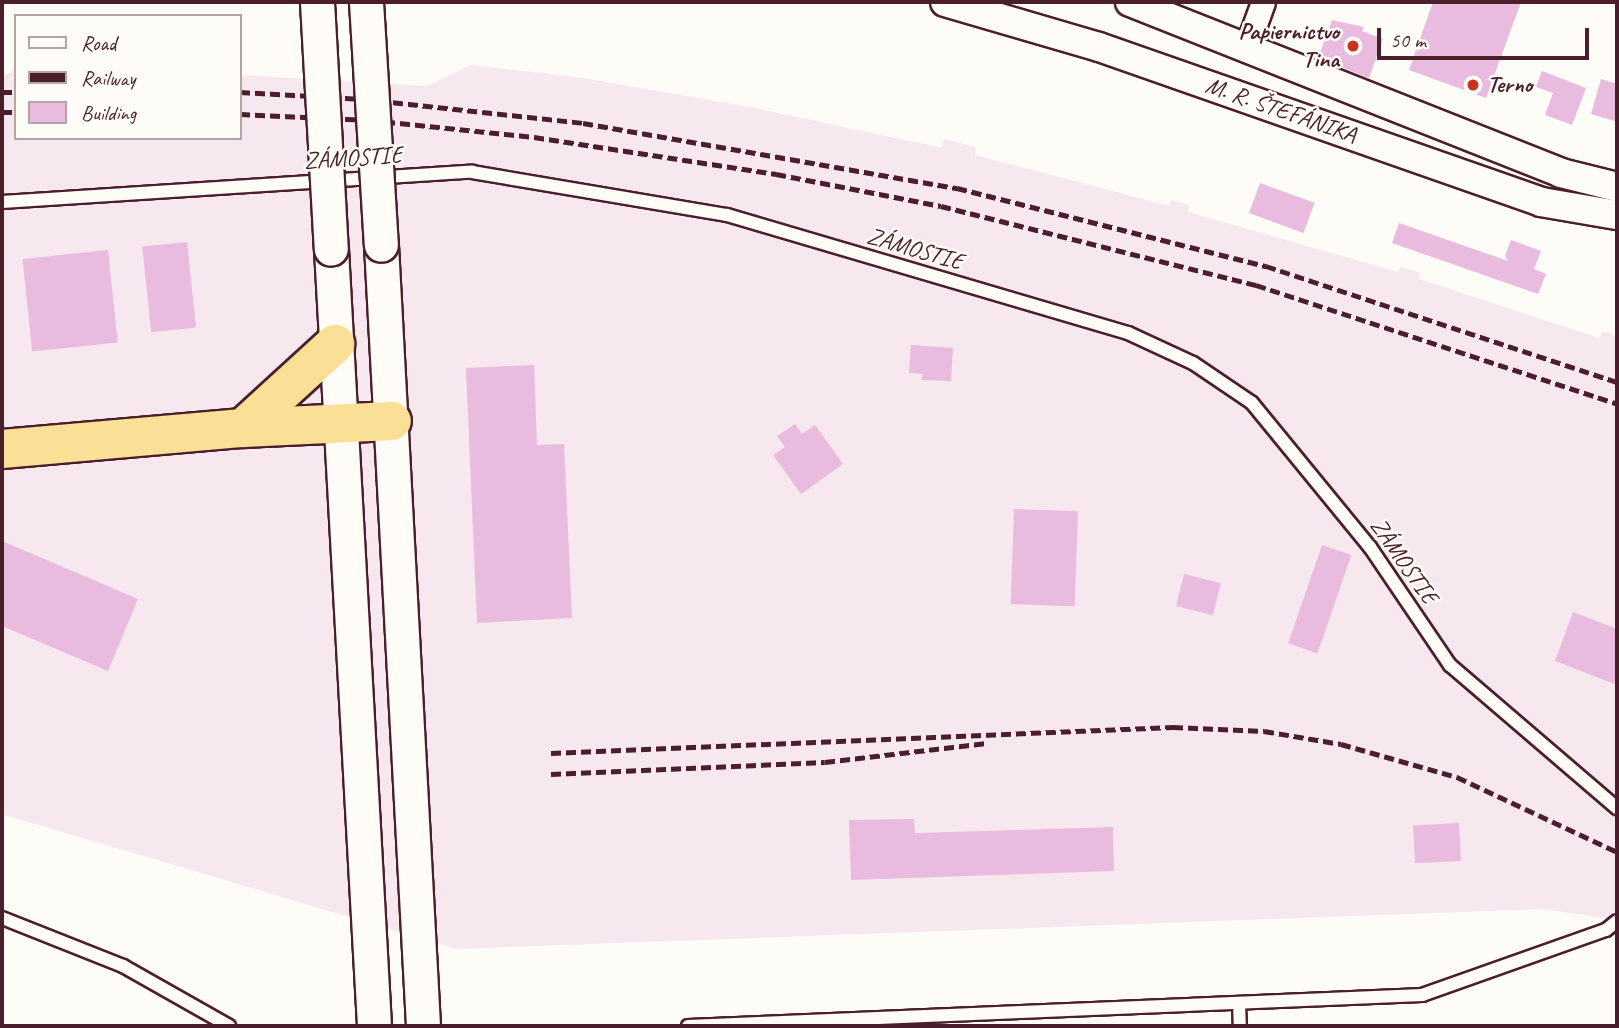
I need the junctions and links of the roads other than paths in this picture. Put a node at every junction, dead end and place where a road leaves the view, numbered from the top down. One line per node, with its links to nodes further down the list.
1 (317, 2): 10 (main road, bridge)
2 (366, 2): 11 (main road, bridge)
3 (945, 2): 9 (street, M. R. ŠTEFÁNIKA)
4 (1130, 2): 6 (street, M. R. ŠTEFÁNIKA)
5 (1263, 2): 6 (street)
6 (1246, 49): 7 (street, M. R. ŠTEFÁNIKA)
7 (1617, 187)
8 (2, 202): 15 (lane, ZÁMOSTIE)
9 (1617, 215)
10 (335, 344): 12 (main road); 13 (highway)
11 (392, 421): 12 (highway); 21 (main road)
12 (339, 424): 13 (highway); 20 (main road)
13 (243, 428): 14 (highway)
14 (2, 449)
15 (1617, 808)
16 (2, 918): 19 (lane)
17 (1617, 921): 18 (lane)
18 (1239, 1003): 22 (lane); 23 (lane)
19 (229, 1026)
20 (374, 1026)
21 (423, 1026)
22 (688, 1026)
23 (1240, 1026)

